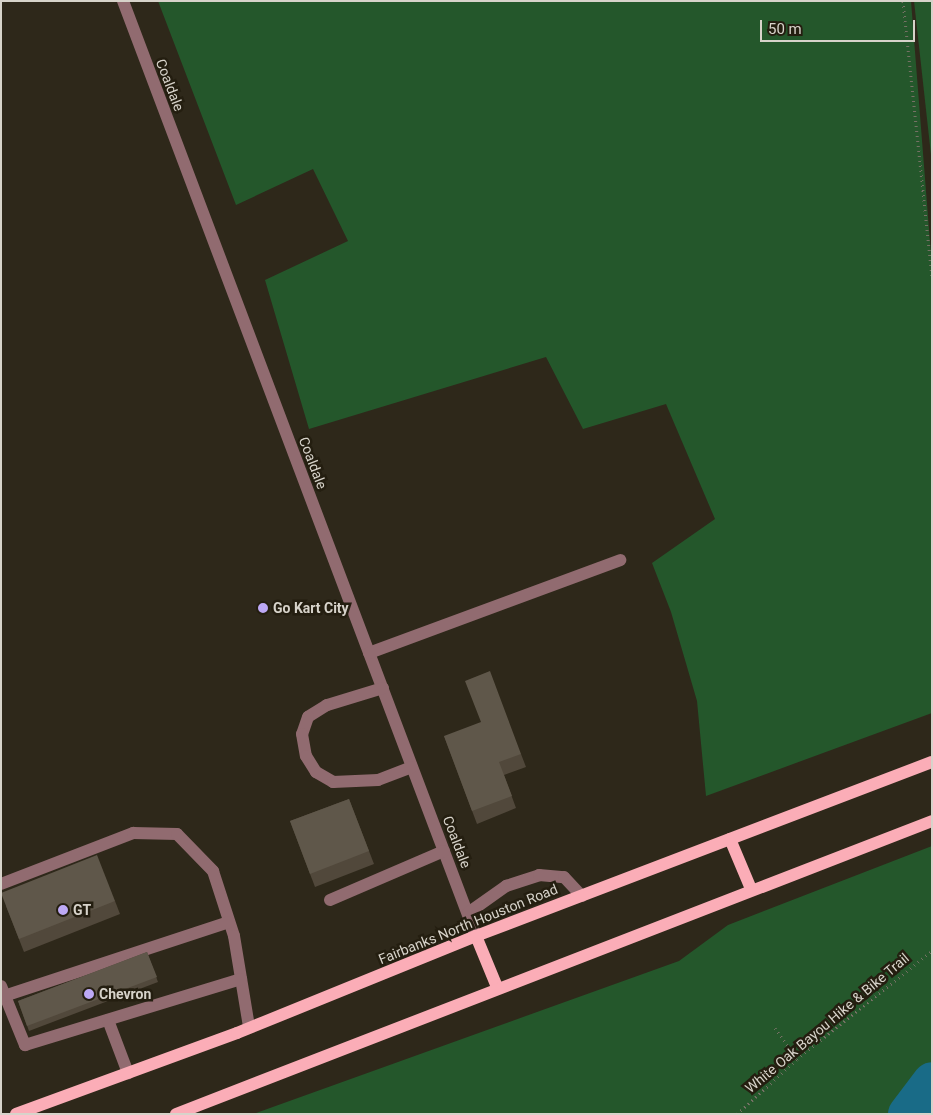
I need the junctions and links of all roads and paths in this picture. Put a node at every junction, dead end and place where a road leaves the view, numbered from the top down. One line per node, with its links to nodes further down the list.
1 (123, 1): 5 (lane, Coaldale)
2 (903, 1): 3 (path)
3 (932, 276)
4 (620, 560): 5 (lane)
5 (369, 653): 6 (lane, Coaldale)
6 (382, 688): 8 (lane, Coaldale); 8 (lane)
7 (932, 762): 10 (main road, Fairbanks North Houston Road)
8 (412, 767): 11 (lane, Coaldale)
9 (932, 820): 13 (main road)
10 (730, 839): 13 (main road); 14 (main road, Fairbanks North Houston Road)
11 (444, 851): 15 (lane); 16 (lane, Coaldale)
12 (1, 884): 17 (lane)
13 (751, 889): 21 (main road)
14 (582, 896): 16 (lane); 18 (main road, Fairbanks North Houston Road)
15 (330, 900)
16 (468, 913): 18 (lane, Coaldale)
17 (229, 922): 20 (lane); 22 (lane)
18 (476, 936): 21 (main road); 24 (main road, Fairbanks North Houston Road)
19 (932, 951): 26 (path, White Oak Bayou Hike & Bike Trail)
20 (241, 979): 23 (lane); 24 (lane)
21 (496, 987): 29 (main road)
22 (2, 993): 23 (lane)
23 (108, 1020): 27 (lane)
24 (249, 1027): 27 (main road, Fairbanks North Houston Road)
25 (775, 1028): 26 (path)
26 (797, 1060): 32 (path, White Oak Bayou Hike & Bike Trail)
27 (128, 1073): 28 (main road, Fairbanks North Houston Road)
28 (16, 1114)
29 (176, 1114)
30 (499, 1114): 31 (path)
31 (523, 1114)
32 (738, 1114)

